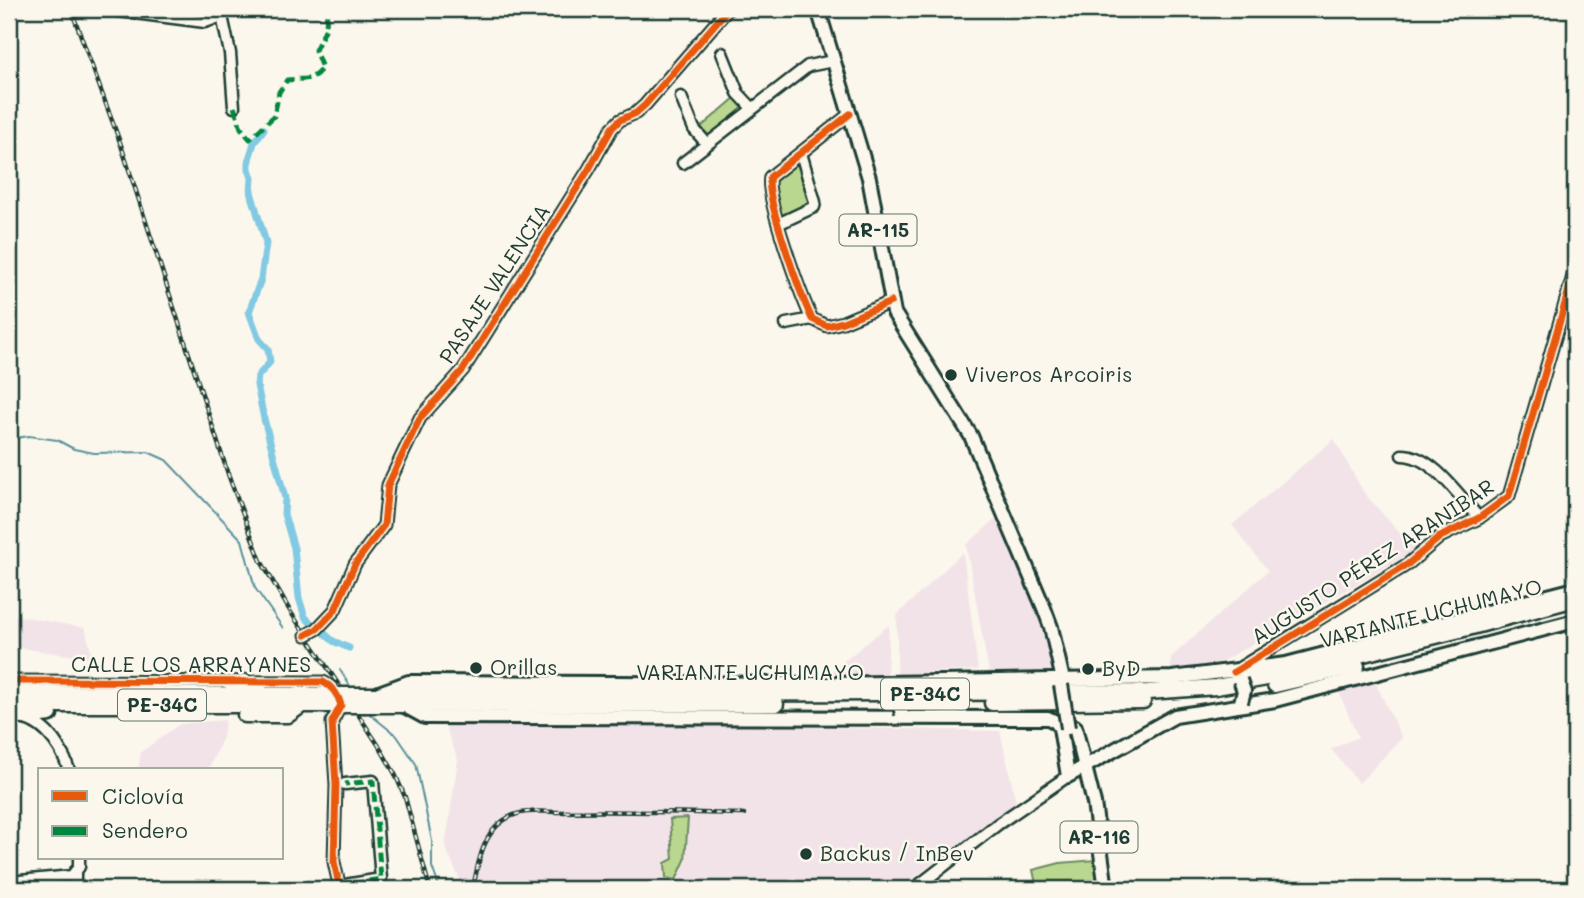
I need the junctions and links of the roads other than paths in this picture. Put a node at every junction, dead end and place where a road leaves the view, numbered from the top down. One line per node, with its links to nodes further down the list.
1 (103, 9): 4 (street)
2 (728, 9): 25 (street, PASAJE VALENCIA)
3 (818, 9): 6 (main road, AR-115)
4 (224, 13): 8 (street)
5 (722, 53): 9 (street)
6 (833, 61): 9 (street); 10 (main road, AR-115)
7 (681, 97): 11 (street)
8 (234, 107)
9 (752, 108): 11 (street)
10 (850, 114): 12 (street); 16 (main road, AR-115)
11 (707, 144): 13 (street)
12 (801, 153): 14 (street); 14 (street)
13 (683, 163)
14 (778, 225): 17 (street)
15 (1575, 269): 20 (street, AUGUSTO PÉREZ ARANIBAR)
16 (891, 302): 17 (street); 29 (main road, AR-115)
17 (812, 319): 18 (street)
18 (786, 324)
19 (1402, 455): 20 (street)
20 (1479, 518): 26 (street, AUGUSTO PÉREZ ARANIBAR)
21 (1575, 589): 26 (main road, VARIANTE UCHUMAYO)
22 (1575, 599): 35 (highway, VARIANTE UCHUMAYO / PE-34C)
23 (1575, 609): 38 (highway, VARIANTE UCHUMAYO / PE-34C)
24 (1575, 621): 39 (main road)
25 (306, 635)
26 (1237, 676): 29 (main road, VARIANTE UCHUMAYO); 39 (main road, bridge)
27 (9, 681): 28 (street, CALLE LOS ARRAYANES)
28 (244, 682): 32 (highway); 33 (highway); 34 (street, CALLE LOS ARRAYANES)
29 (1064, 683): 30 (main road, VARIANTE UCHUMAYO); 43 (main road, AR-116, bridge)
30 (905, 686): 35 (main road, VARIANTE UCHUMAYO); 41 (main road, bridge)
31 (9, 694): 32 (highway, VARIANTE UCHUMAYO / PE-34C)
32 (229, 694): 33 (highway, VARIANTE UCHUMAYO / PE-34C)
33 (264, 695): 34 (highway, VARIANTE UCHUMAYO / PE-34C)
34 (314, 697): 35 (highway, VARIANTE UCHUMAYO / PE-34C, bridge); 37 (highway, VARIANTE UCHUMAYO / PE-34C); 40 (highway); 48 (street, CALLE LOS ARRAYANES)
35 (368, 698): 38 (highway, VARIANTE UCHUMAYO / PE-34C)
36 (9, 705): 37 (highway, VARIANTE UCHUMAYO / PE-34C); 40 (highway)
37 (45, 705): 40 (highway)
38 (403, 705): 41 (main road, VARIANTE UCHUMAYO)
39 (1239, 705): 43 (main road)
40 (16, 717): 42 (street)
41 (905, 717): 43 (main road, VARIANTE UCHUMAYO)
42 (68, 768)
43 (1077, 771): 50 (street); 51 (main road, AR-116)
44 (345, 784): 48 (street)
45 (79, 860): 46 (street)
46 (75, 872): 47 (street); 49 (street)
47 (9, 882)
48 (339, 887)
49 (75, 889)
50 (914, 889)
51 (1106, 889)

